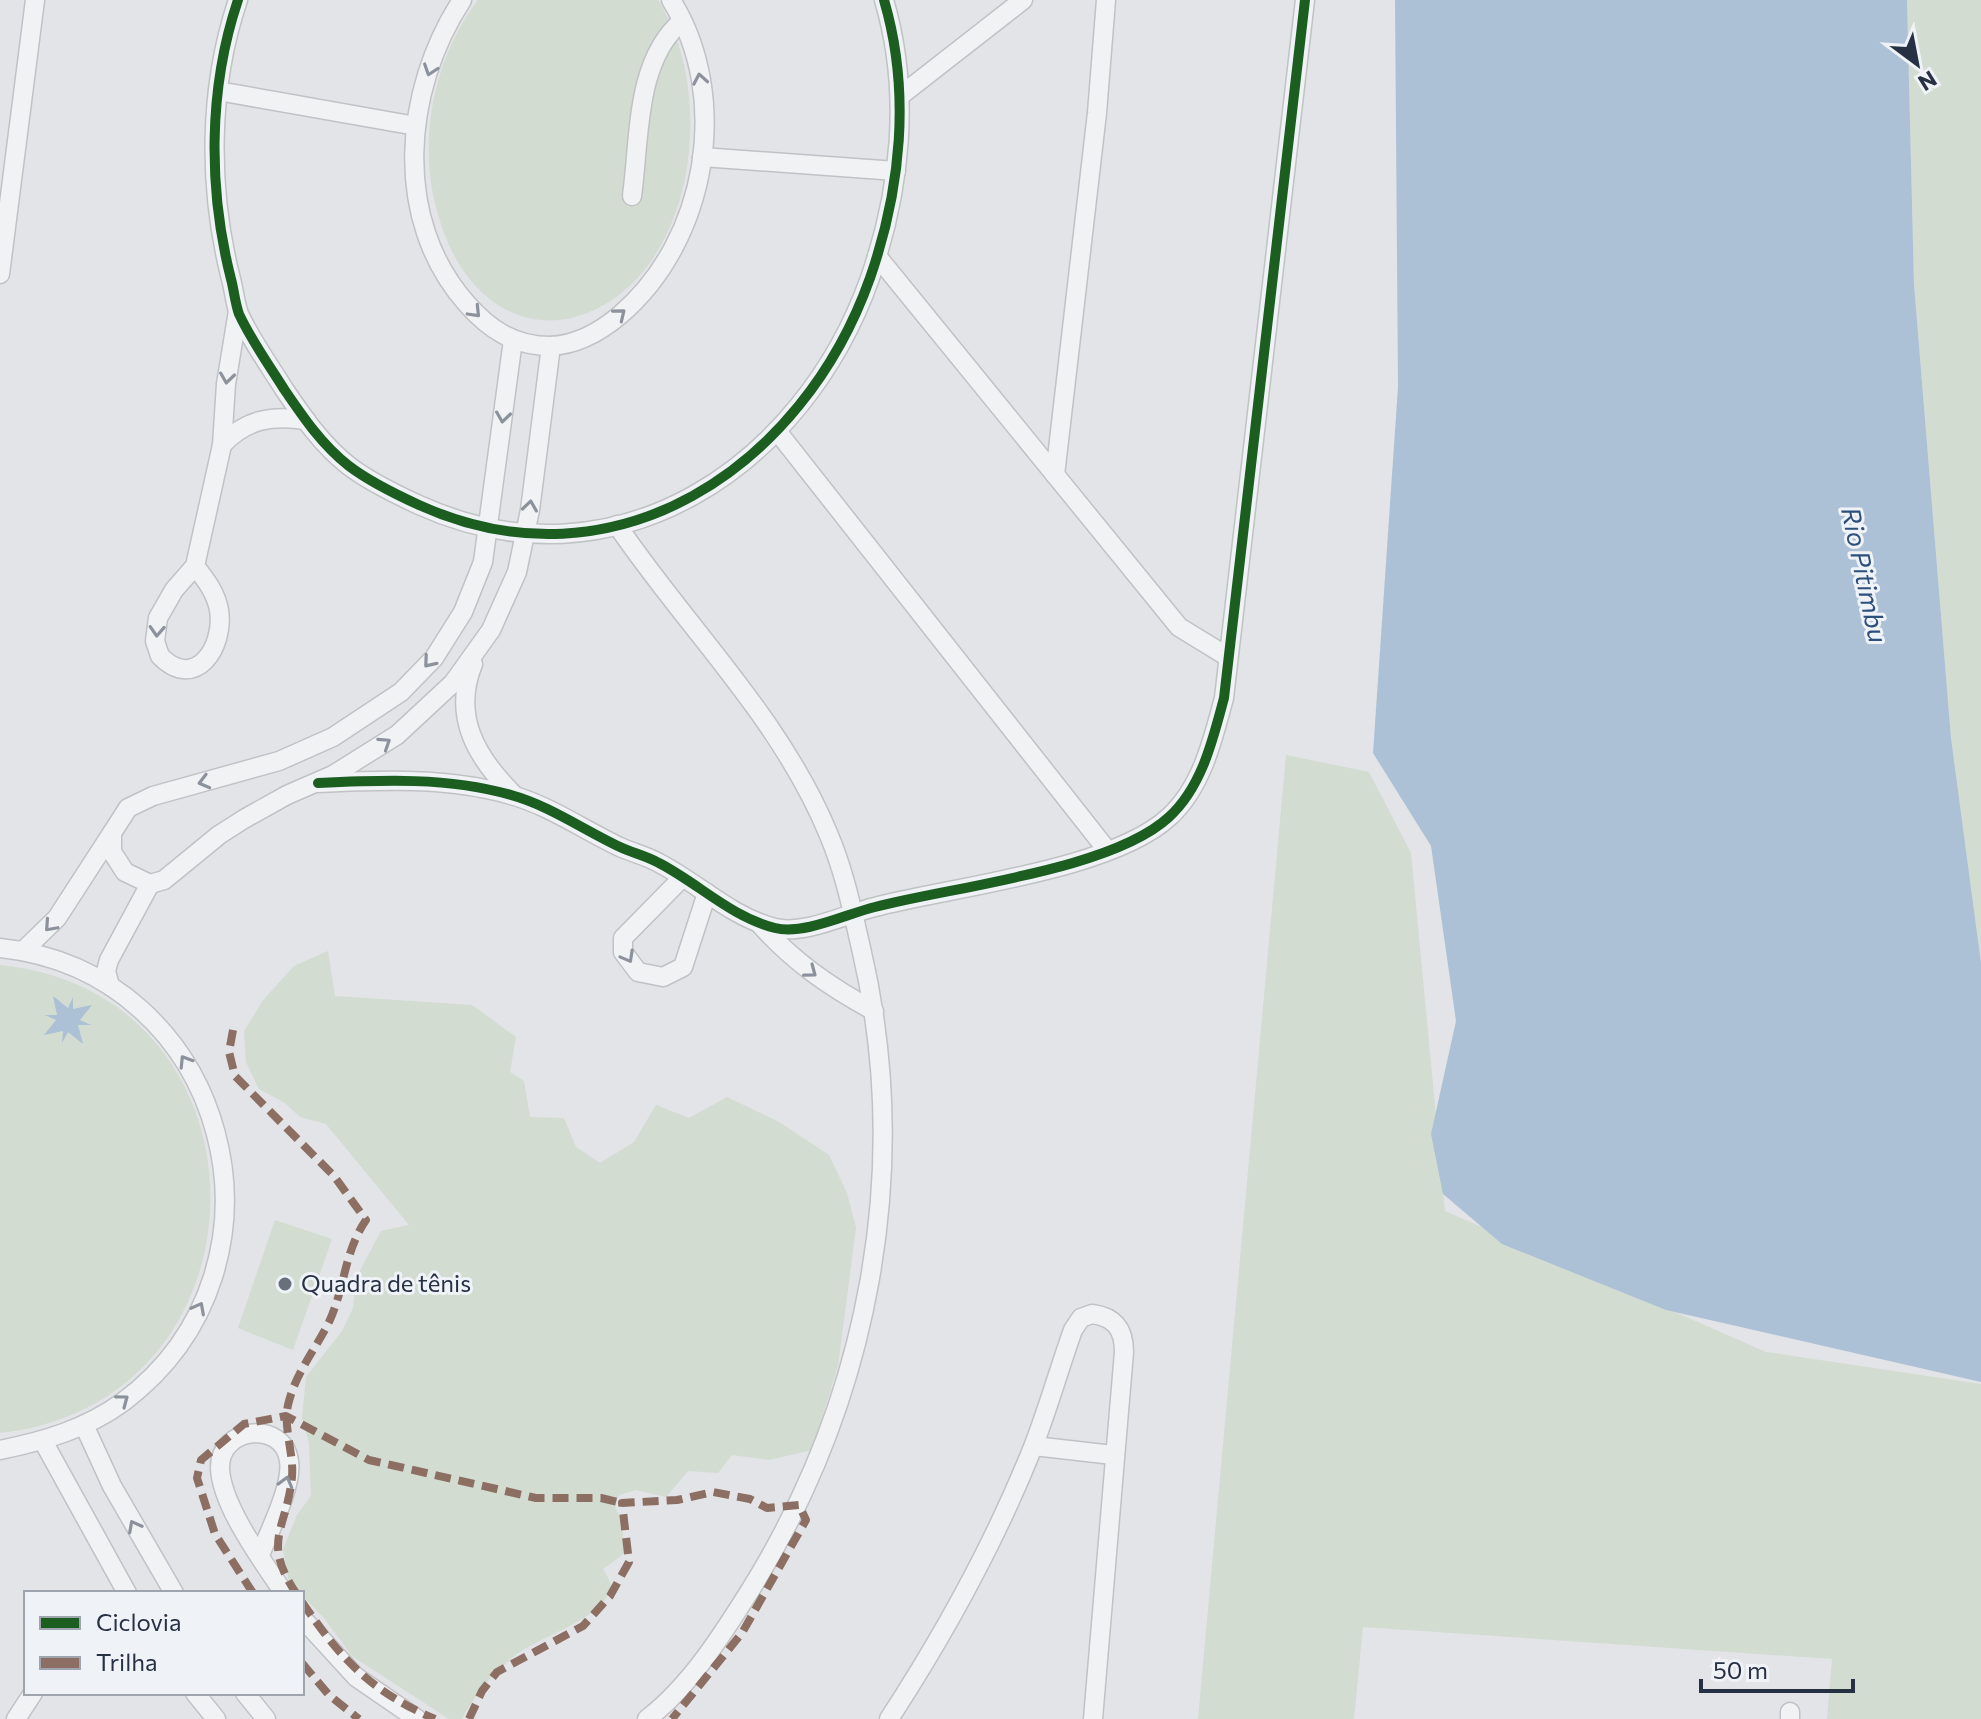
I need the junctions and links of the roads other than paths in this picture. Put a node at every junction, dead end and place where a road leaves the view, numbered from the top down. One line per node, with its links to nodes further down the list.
1 (35, 0): 17 (street)
2 (238, 0): 10 (street)
3 (462, 0): 12 (street, one-way to 12)
4 (671, 0): 9 (street)
5 (884, 0): 11 (street)
6 (1023, 0): 11 (street)
7 (1106, 0): 24 (street)
8 (1305, 0): 30 (street)
9 (682, 21): 13 (street, one-way to 9); 15 (street)
10 (218, 91): 12 (street); 18 (street)
11 (900, 96): 14 (street)
12 (416, 126): 19 (street, one-way to 19)
13 (702, 157): 14 (street); 20 (street, one-way to 13)
14 (896, 171): 16 (street)
15 (632, 196)
16 (877, 256): 22 (street); 24 (street)
17 (0, 274)
18 (238, 311): 21 (street); 23 (street, one-way to 23)
19 (513, 340): 20 (street); 26 (street, one-way to 26)
20 (551, 346): 27 (street, one-way to 20)
21 (306, 420): 23 (street); 26 (street)
22 (777, 431): 25 (street); 34 (street)
23 (222, 445): 28 (street)
24 (1055, 475): 30 (street)
25 (617, 525): 27 (street); 38 (street)
26 (487, 531): 27 (street); 33 (street, one-way to 33)
27 (526, 535): 29 (street)
28 (195, 566): 28 (street, one-way to 28)
29 (480, 647): 31 (street, one-way to 29); 32 (street)
30 (1228, 657): 34 (street)
31 (318, 783): 32 (street); 36 (street)
32 (515, 796): 35 (street)
33 (112, 833): 36 (street); 41 (street, one-way to 41)
34 (1107, 850): 38 (street)
35 (682, 878): 37 (street); 37 (street, one-way to 37)
36 (150, 884): 42 (street)
37 (707, 893): 39 (street)
38 (853, 914): 39 (street); 43 (street)
39 (757, 921): 43 (street, one-way to 43)
40 (0, 948): 41 (street)
41 (23, 951): 42 (street)
42 (110, 986): 44 (street, one-way to 42)
43 (874, 1011): 61 (street)
44 (84, 1425): 45 (street); 51 (street, one-way to 44)
45 (43, 1441): 47 (street); 50 (street)
46 (1034, 1446): 48 (street); 48 (street); 62 (street)
47 (0, 1450)
48 (1113, 1455): 63 (street)
49 (260, 1555): 49 (street, one-way to 49); 52 (street)
50 (126, 1591)
51 (173, 1591)
52 (283, 1591)
53 (304, 1620): 60 (street)
54 (32, 1695): 57 (street)
55 (197, 1695): 58 (street)
56 (247, 1695): 59 (street)
57 (16, 1719)
58 (216, 1719)
59 (266, 1719)
60 (417, 1719)
61 (647, 1719)
62 (889, 1719)
63 (1093, 1719)

